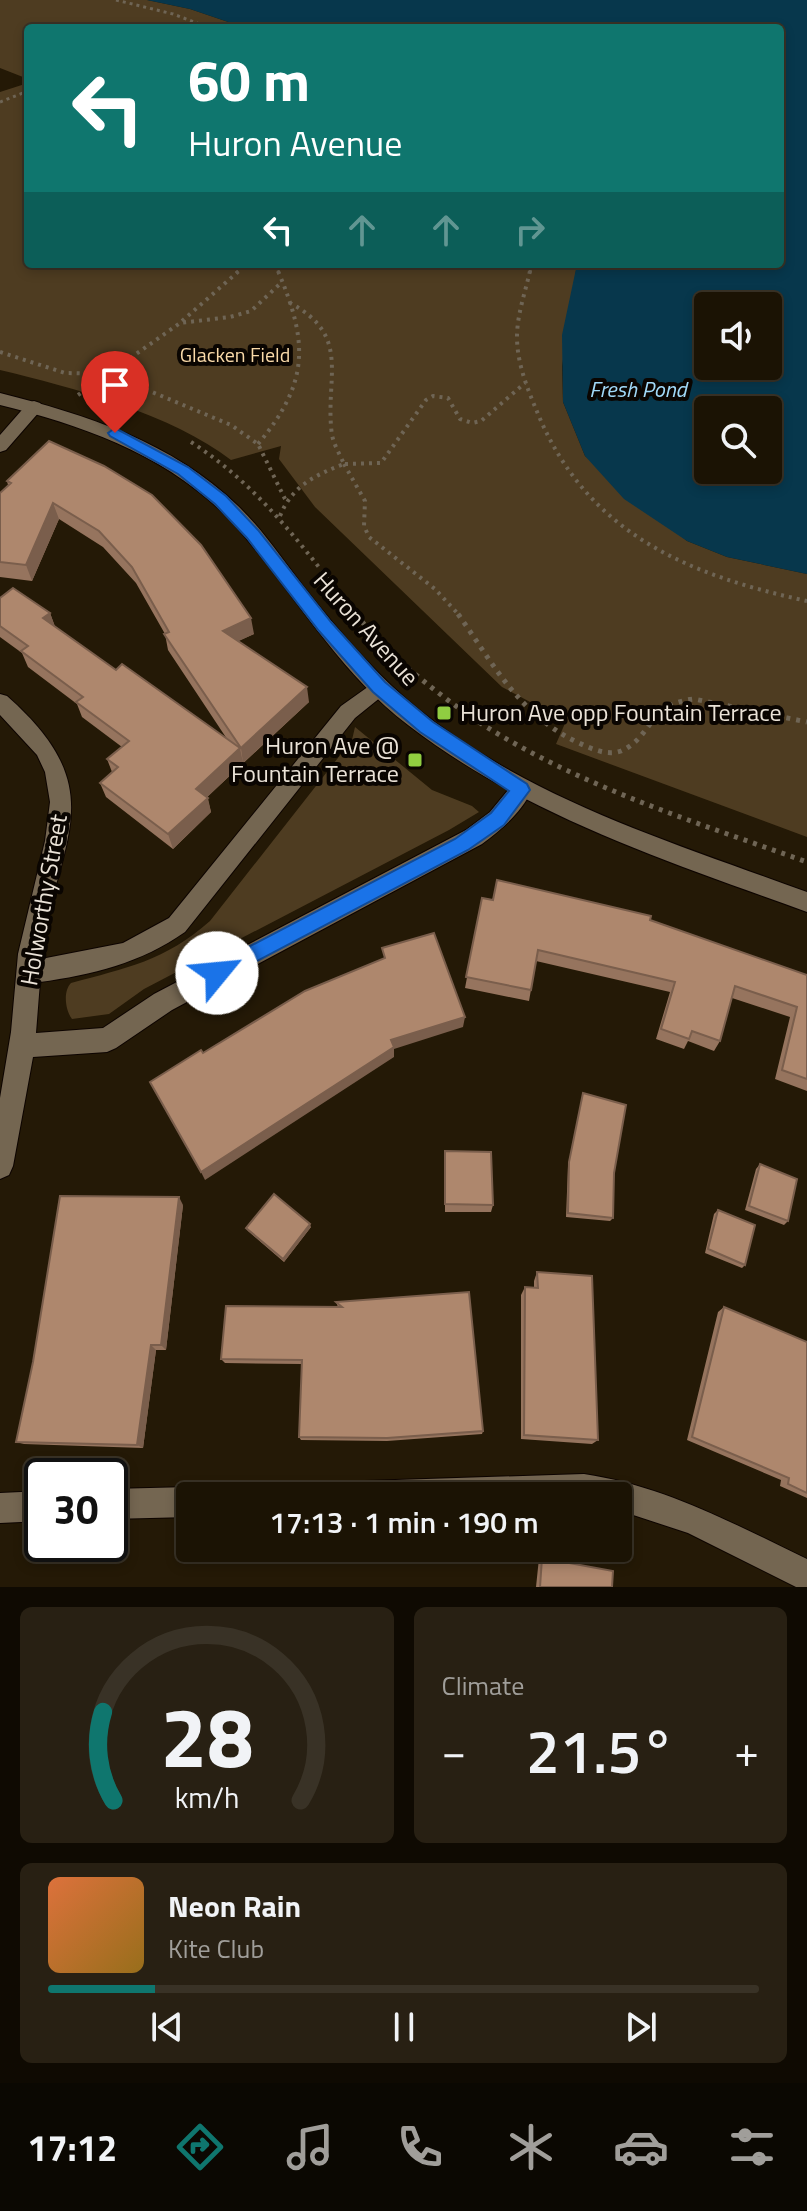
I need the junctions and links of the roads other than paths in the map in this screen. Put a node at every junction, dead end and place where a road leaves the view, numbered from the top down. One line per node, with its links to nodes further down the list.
1 (0, 399): 2 (street, Huron Avenue)
2 (34, 407): 3 (street); 4 (street, Huron Avenue)
3 (0, 446)
4 (379, 687): 6 (street, Huron Avenue); 8 (street)
5 (0, 702): 8 (street, Holworthy Street)
6 (521, 790): 7 (street, Huron Avenue); 9 (street)
7 (807, 902)
8 (28, 972): 9 (street, Holworthy Street)
9 (22, 1046): 10 (street, Holworthy Street)
10 (0, 1166)
11 (632, 1497): 16 (street)
12 (176, 1502): 13 (street)
13 (128, 1504)
14 (24, 1507): 15 (street)
15 (0, 1508)
16 (807, 1576)

